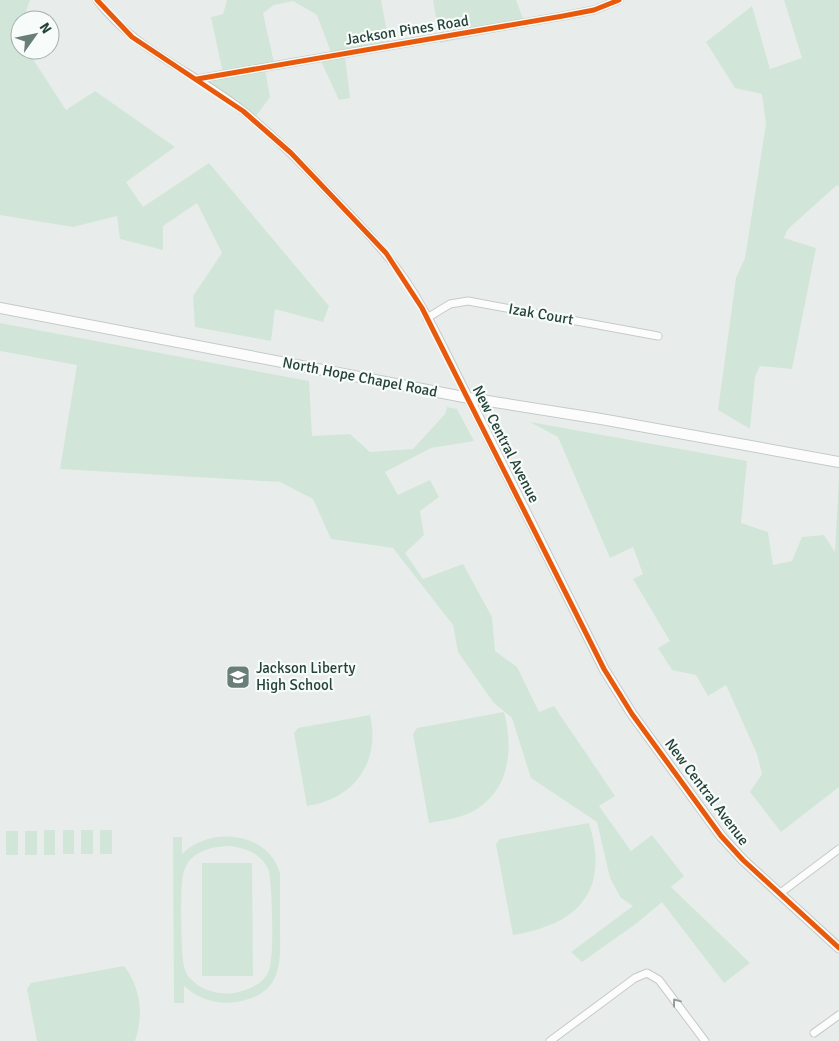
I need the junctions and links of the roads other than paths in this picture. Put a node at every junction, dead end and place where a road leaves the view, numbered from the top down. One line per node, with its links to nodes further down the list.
1 (97, 0): 3 (street, New Central Avenue)
2 (619, 0): 3 (street, Jackson Pines Road)
3 (198, 79): 5 (street, New Central Avenue)
4 (0, 308): 7 (main road, North Hope Chapel Road)
5 (427, 318): 6 (street, Izak Court); 7 (street, New Central Avenue)
6 (658, 336)
7 (469, 398): 8 (main road, North Hope Chapel Road); 10 (street, New Central Avenue)
8 (839, 462)
9 (839, 849): 10 (street)
10 (779, 894): 11 (street, New Central Avenue)
11 (839, 948)
12 (839, 1015): 13 (street)
13 (814, 1033)
14 (702, 1040): 15 (street, one-way to 15)
15 (550, 1041)

